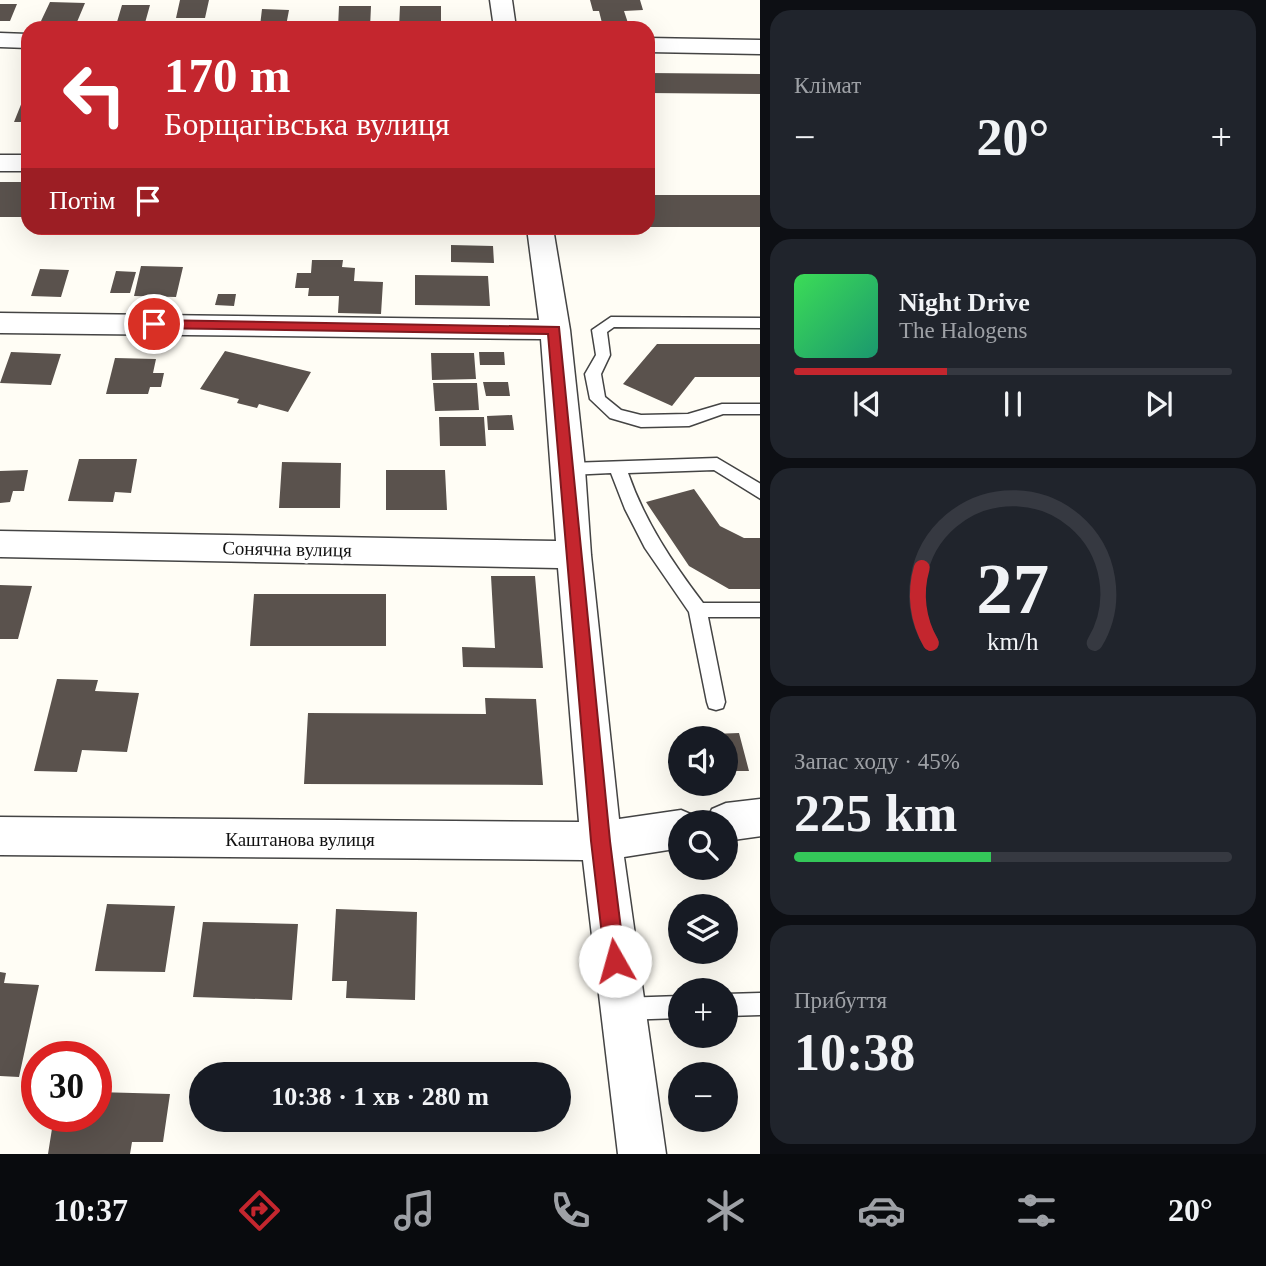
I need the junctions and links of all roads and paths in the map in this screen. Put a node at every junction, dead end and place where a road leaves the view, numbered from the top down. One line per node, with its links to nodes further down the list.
1 (500, 0): 2 (street)
2 (504, 21)
3 (0, 40): 4 (street)
4 (21, 41)
5 (655, 46): 6 (street)
6 (760, 47)
7 (0, 163): 8 (street)
8 (21, 163)
9 (541, 235): 12 (street)
10 (0, 323): 12 (street)
11 (760, 323): 13 (lane)
12 (555, 330): 14 (street)
13 (760, 409)
14 (569, 469): 15 (lane); 18 (street)
15 (618, 469): 16 (lane); 19 (lane)
16 (760, 493)
17 (0, 544): 18 (street, Сонячна вулиця)
18 (574, 555): 26 (street)
19 (698, 610): 20 (lane); 21 (lane)
20 (760, 610)
21 (716, 702)
22 (760, 817): 23 (street)
23 (738, 820)
24 (668, 831): 26 (street, Каштанова вулиця)
25 (0, 836): 26 (street, Каштанова вулиця)
26 (601, 841): 30 (street)
27 (760, 1004): 28 (lane)
28 (738, 1005)
29 (668, 1007): 30 (lane)
30 (621, 1009): 31 (street)
31 (642, 1154)

